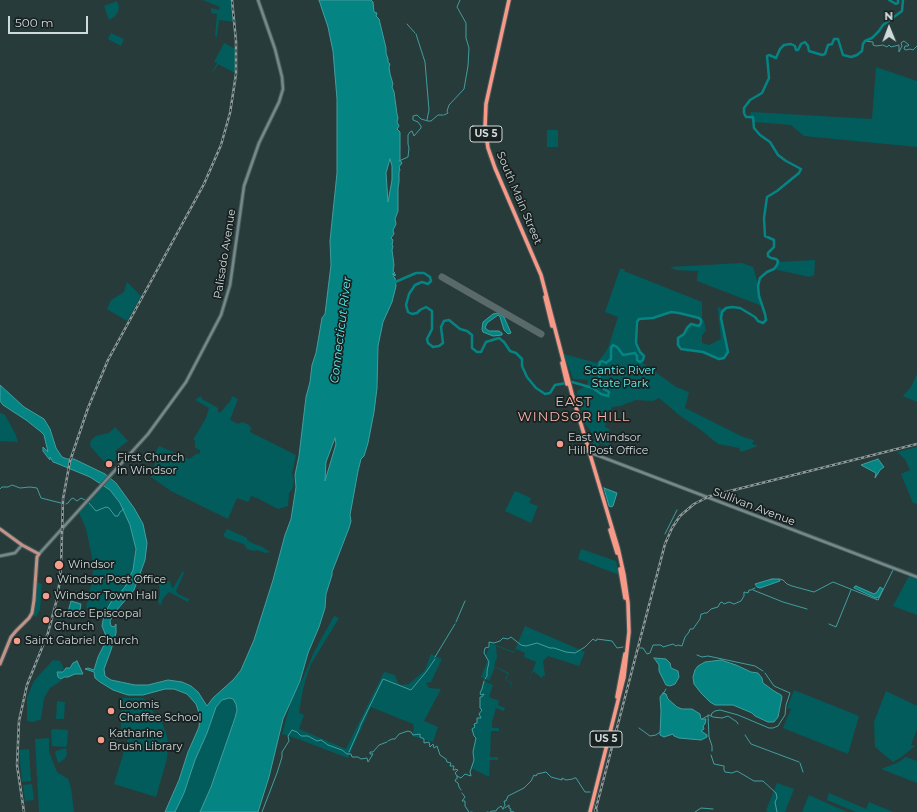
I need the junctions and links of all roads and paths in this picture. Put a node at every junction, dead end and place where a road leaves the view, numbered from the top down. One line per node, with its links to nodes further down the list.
1 (258, 0): 6 (main road, Palisado Avenue)
2 (509, 0): 3 (highway, South Main Street / US 5)
3 (588, 452): 8 (main road, Sullivan Avenue); 12 (highway, US 5)
4 (0, 529): 5 (main road)
5 (22, 545): 6 (main road); 7 (main road)
6 (39, 554): 9 (main road)
7 (0, 556)
8 (917, 577)
9 (30, 616): 10 (main road); 11 (main road)
10 (0, 660)
11 (0, 664)
12 (589, 812)

